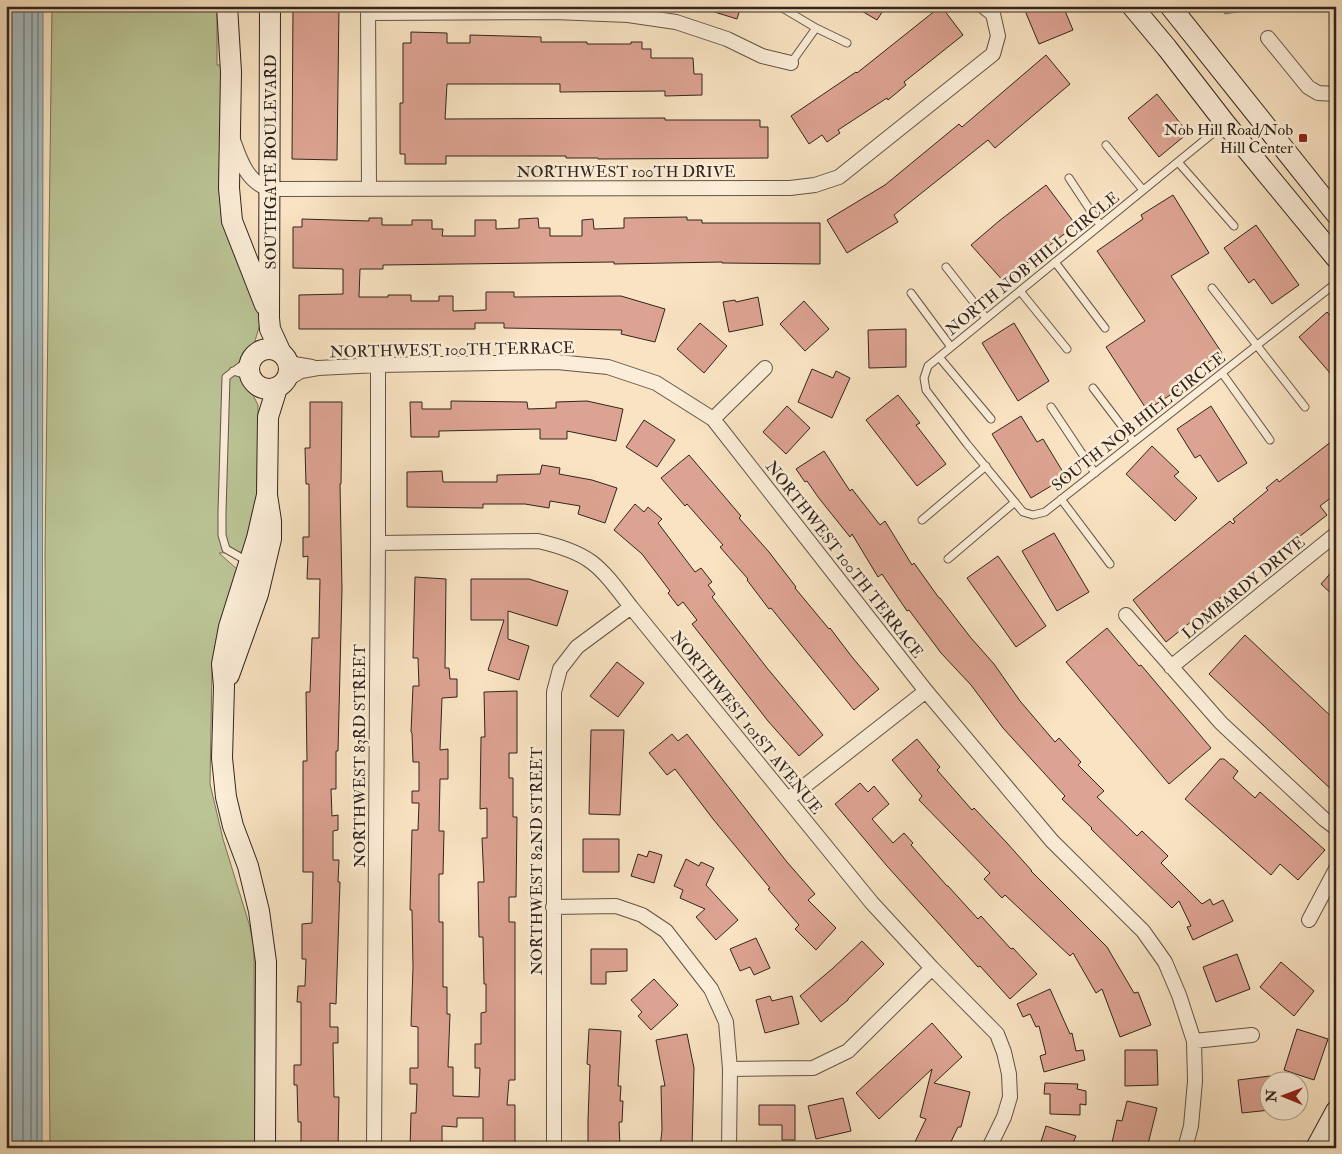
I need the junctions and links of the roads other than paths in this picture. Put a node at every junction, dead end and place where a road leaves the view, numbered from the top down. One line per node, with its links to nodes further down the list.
1 (227, 6): 14 (street, SOUTHGATE BOULEVARD)
2 (270, 6): 19 (street, SOUTHGATE BOULEVARD)
3 (778, 6): 8 (lane)
4 (983, 6): 18 (street, NORTHWEST 100TH DRIVE)
5 (1132, 6): 13 (street)
6 (1170, 6): 21 (street)
7 (368, 9): 11 (street); 18 (street)
8 (816, 28): 10 (lane); 11 (lane)
9 (1268, 38): 12 (street)
10 (847, 43)
11 (791, 63)
12 (1334, 96)
13 (1226, 123): 16 (lane, NORTH NOB HILL CIRCLE); 24 (street)
14 (230, 131): 19 (street); 32 (street, SOUTHGATE BOULEVARD)
15 (1106, 145): 20 (lane)
16 (1178, 162): 20 (lane, NORTH NOB HILL CIRCLE); 23 (lane)
17 (1069, 178): 22 (lane)
18 (369, 188): 19 (street, NORTHWEST 100TH DRIVE)
19 (269, 189): 32 (street, SOUTHGATE BOULEVARD)
20 (1144, 190): 22 (lane, NORTH NOB HILL CIRCLE)
21 (1336, 214)
22 (1100, 225): 25 (lane, NORTH NOB HILL CIRCLE)
23 (1234, 226)
24 (1336, 258)
25 (1056, 262): 29 (lane, NORTH NOB HILL CIRCLE); 33 (lane)
26 (946, 267): 31 (lane)
27 (1336, 283): 34 (lane, SOUTH NOB HILL CIRCLE)
28 (1212, 288): 34 (lane)
29 (1020, 291): 31 (lane, NORTH NOB HILL CIRCLE); 36 (lane)
30 (910, 292): 35 (lane)
31 (986, 318): 35 (lane, NORTH NOB HILL CIRCLE)
32 (270, 324): 40 (street, SOUTHGATE BOULEVARD)
33 (1104, 328)
34 (1257, 346): 41 (lane, SOUTH NOB HILL CIRCLE); 44 (lane)
35 (951, 347): 37 (lane, NORTH NOB HILL CIRCLE)
36 (1067, 349)
37 (940, 357): 46 (lane); 49 (lane, NORTH NOB HILL CIRCLE)
38 (378, 365): 40 (street, NORTHWEST 100TH TERRACE); 45 (street, NORTHWEST 100TH TERRACE); 57 (street, NORTHWEST 83RD STREET)
39 (765, 368): 45 (street)
40 (265, 369): 52 (street, SOUTHGATE BOULEVARD); 59 (lane)
41 (1222, 373): 47 (lane); 48 (lane, SOUTH NOB HILL CIRCLE)
42 (1093, 388): 48 (lane)
43 (1051, 407): 51 (lane)
44 (1305, 407)
45 (713, 419): 65 (street, NORTHWEST 100TH TERRACE)
46 (991, 420)
47 (1270, 440)
48 (1134, 442): 51 (lane, SOUTH NOB HILL CIRCLE)
49 (967, 444): 50 (lane, SOUTH NOB HILL CIRCLE)
50 (986, 466): 54 (lane, SOUTH NOB HILL CIRCLE); 55 (lane)
51 (1095, 473): 53 (lane, SOUTH NOB HILL CIRCLE)
52 (267, 495): 59 (street, SOUTHGATE BOULEVARD); 64 (street, SOUTHGATE BOULEVARD)
53 (1061, 499): 54 (lane, SOUTH NOB HILL CIRCLE); 60 (lane)
54 (1016, 502): 58 (lane)
55 (922, 520)
56 (1336, 534): 63 (street, LOMBARDY DRIVE)
57 (378, 543): 61 (street, NORTHWEST 101ST AVENUE); 77 (street, NORTHWEST 83RD STREET)
58 (948, 559)
59 (250, 563): 64 (street, SOUTHGATE BOULEVARD)
60 (1110, 564)
61 (630, 607): 66 (street, NORTHWEST 101ST AVENUE); 69 (street, NORTHWEST 82ND STREET)
62 (1126, 615): 63 (street)
63 (1172, 667): 67 (street)
64 (224, 686): 76 (street, SOUTHGATE BOULEVARD)
65 (926, 691): 66 (street); 73 (street, NORTHWEST 100TH TERRACE)
66 (788, 799): 71 (street, NORTHWEST 101ST AVENUE)
67 (1336, 828)
68 (1336, 869): 70 (street)
69 (554, 907): 74 (street); 78 (street, NORTHWEST 82ND STREET)
70 (1309, 920)
71 (932, 968): 74 (street); 80 (street, NORTHWEST 101ST AVENUE)
72 (1252, 1035): 73 (street)
73 (1194, 1041): 81 (street, NORTHWEST 100TH TERRACE)
74 (730, 1069): 79 (street)
75 (1336, 1111): 82 (street)
76 (265, 1148)
77 (374, 1148)
78 (554, 1148)
79 (729, 1148)
80 (989, 1148)
81 (1185, 1148)
82 (1316, 1148)

